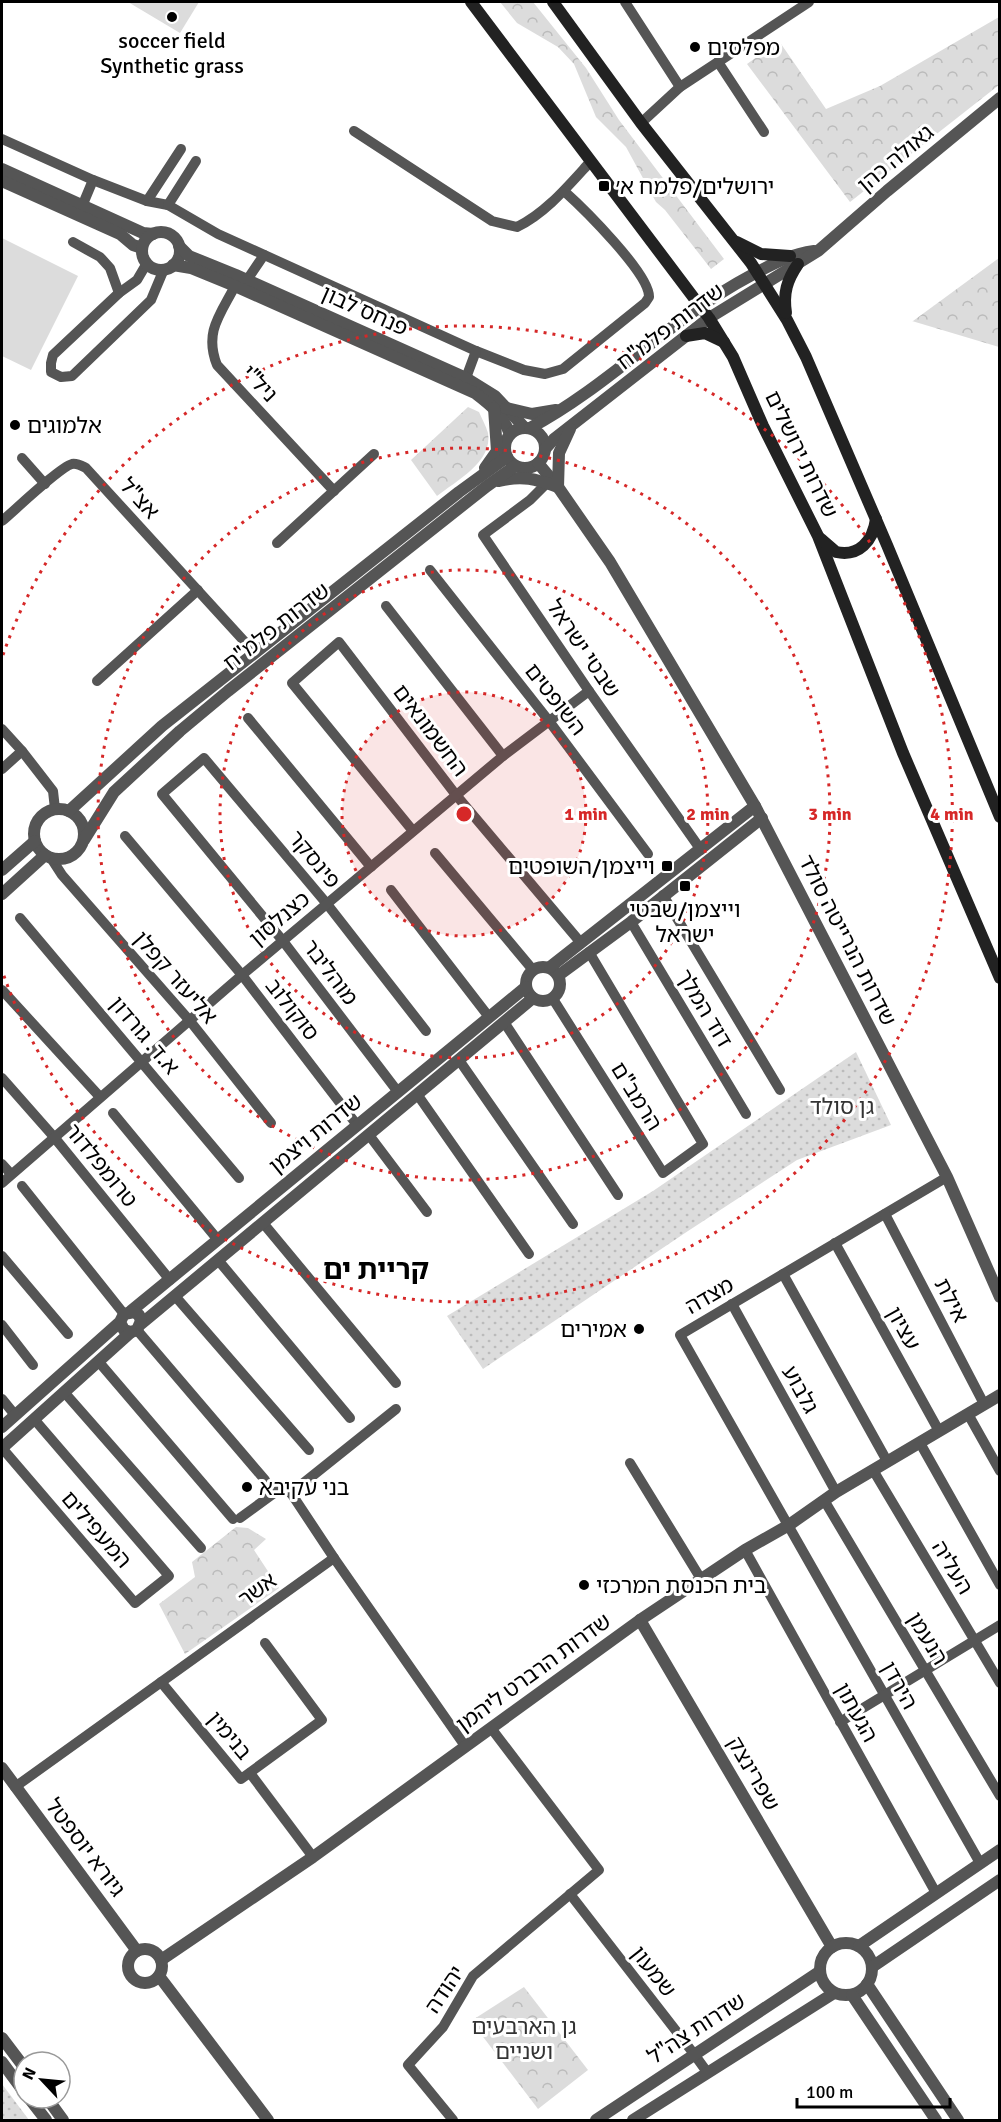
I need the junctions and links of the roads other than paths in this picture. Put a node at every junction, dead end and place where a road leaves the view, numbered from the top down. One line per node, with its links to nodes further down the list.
1 (471, 2): 14 (main road, שדרות ירושלים)
2 (553, 2): 8 (main road, שדרות ירושלים)
3 (625, 2): 6 (street)
4 (809, 2): 5 (street)
5 (718, 62): 6 (street); 10 (street)
6 (680, 87): 8 (street)
7 (999, 99): 28 (street, גאולה כהן)
8 (641, 123): 23 (main road, שדרות ירושלים)
9 (354, 131): 18 (street)
10 (764, 132)
11 (2, 139): 17 (street)
12 (181, 149): 19 (street)
13 (196, 161): 21 (street)
14 (591, 161): 18 (street); 36 (main road, שדרות ירושלים)
15 (2, 169): 20 (street)
16 (2, 180): 26 (street)
17 (93, 180): 19 (street); 20 (street)
18 (564, 191): 41 (street)
19 (147, 201): 21 (street)
20 (83, 204): 22 (street)
21 (168, 205): 27 (street)
22 (153, 234): 25 (street); 26 (street)
23 (734, 241): 28 (main road); 31 (main road, שדרות ירושלים)
24 (73, 242): 35 (street)
25 (179, 246): 30 (street); 32 (street, פנחס לבון)
26 (142, 248): 29 (street)
27 (264, 255): 32 (street); 41 (street)
28 (794, 260): 31 (street, גאולה כהן); 33 (street, גאולה כהן); 38 (main road)
29 (147, 263): 30 (street); 35 (street)
30 (168, 267): 34 (street, פנחס לבון); 35 (street)
31 (757, 273): 33 (main road, שדרות ירושלים); 36 (street, גאולה כהן)
32 (247, 280): 42 (street, פנחס לבון)
33 (765, 285): 37 (street, שדרות פלמ"ח); 38 (main road, שדרות ירושלים)
34 (235, 286): 44 (street, פנחס לבון); 56 (street, ניל"י)
35 (119, 293)
36 (701, 307): 37 (main road, שדרות ירושלים); 43 (street, שדרות פלמ"ח)
37 (709, 318): 39 (street, שדרות פלמ"ח); 40 (main road, שדרות ירושלים)
38 (787, 320): 58 (main road, שדרות ירושלים)
39 (686, 336): 40 (main road); 45 (street, שדרות פלמ"ח)
40 (727, 345): 60 (main road, שדרות ירושלים)
41 (476, 351): 42 (street)
42 (466, 378): 44 (street, פנחס לבון)
43 (571, 405): 44 (street); 46 (street, שדרות פלמ"ח)
44 (500, 407): 46 (street, פנחס לבון); 47 (street, פנחס לבון); 57 (street)
45 (573, 425): 48 (street, שדרות פלמ"ח); 54 (street)
46 (527, 428): 47 (street); 48 (street)
47 (510, 434): 51 (street)
48 (545, 449): 52 (street)
49 (374, 454): 56 (street)
50 (22, 458): 53 (street)
51 (511, 461): 52 (street); 55 (street, שדרות פלמ"ח); 57 (street, שדרות פלמ"ח)
52 (538, 463): 54 (street, שדרות הנרייטה סולד)
53 (45, 484): 59 (street, אצ"ל); 63 (street, אצ"ל)
54 (552, 485): 55 (street); 67 (street, שבטי ישראל); 76 (street, שדרות הנרייטה סולד)
55 (487, 486): 83 (street, שדרות פלמ"ח)
56 (334, 491): 61 (street)
57 (459, 492): 65 (street, שדרות פלמ"ח)
58 (876, 519): 60 (main road); 79 (main road, שדרות ירושלים)
59 (2, 521)
60 (818, 536): 102 (main road, שדרות ירושלים)
61 (277, 543)
62 (430, 570): 69 (street, השופטים)
63 (198, 590): 65 (street, אצ"ל); 66 (street)
64 (386, 606): 72 (street)
65 (254, 652): 78 (street, שדרות פלמ"ח)
66 (97, 681)
67 (589, 692): 69 (street, כצנלסון); 85 (street, שבטי ישראל)
68 (248, 718): 89 (street)
69 (549, 721): 72 (street, כצנלסון); 87 (street, השופטים)
70 (2, 729): 71 (street)
71 (22, 751): 73 (street); 77 (street)
72 (503, 756): 75 (street, כצנלסון)
73 (2, 769)
74 (162, 794): 94 (street, פינסקר); 97 (street, מוהליבר)
75 (456, 795): 81 (street, כצנלסון); 81 (street, החשמונאים); 98 (street, החשמונאים)
76 (755, 806): 80 (street, שדרות הנרייטה סולד); 85 (street)
77 (56, 809): 78 (street); 84 (street)
78 (69, 811): 83 (street)
79 (999, 817)
80 (762, 818): 93 (street); 127 (street, שדרות הנרייטה סולד)
81 (413, 831): 89 (street, כצנלסון)
82 (125, 836): 101 (street, סוקולוב)
83 (84, 840): 88 (street)
84 (35, 841): 88 (street); 90 (street)
85 (701, 849): 98 (street)
86 (435, 853): 99 (street)
87 (648, 854)
88 (48, 856): 92 (street); 108 (street, אליעזר קפלן)
89 (371, 867): 94 (street, כצנלסון)
90 (2, 870)
91 (391, 890): 107 (street)
92 (2, 894)
93 (663, 895): 96 (street); 114 (street)
94 (327, 904): 97 (street, כצנלסון); 110 (street, פינסקר)
95 (20, 918): 112 (street, א.ד. גורדון)
96 (631, 922): 98 (street); 119 (street, דוד המלך)
97 (283, 941): 101 (street, כצנלסון); 115 (street, מוהליבר)
98 (585, 948): 100 (street); 124 (street, החשמונאים)
99 (533, 970): 100 (street); 103 (street)
100 (555, 971): 106 (street)
101 (242, 975): 108 (street, כצנלסון); 121 (street, סוקולוב)
102 (999, 978)
103 (526, 987): 105 (street); 107 (street, שדרות ויצמן)
104 (2, 990): 117 (street)
105 (533, 998): 106 (street); 109 (street, שדרות ויצמן)
106 (552, 999): 124 (street, הרמב"ם)
107 (489, 1017): 115 (street, שדרות ויצמן)
108 (190, 1021): 112 (street, כצנלסון); 120 (street, אליעזר קפלן)
109 (504, 1022): 111 (street, שדרות ויצמן); 131 (street)
110 (426, 1031)
111 (459, 1060): 116 (street, שדרות ויצמן); 135 (street)
112 (142, 1061): 117 (street, כצנלסון); 128 (street, א.ד. גורדון)
113 (2, 1078): 123 (street, טרומפלדור)
114 (780, 1090)
115 (398, 1092): 121 (street, שדרות ויצמן)
116 (417, 1094): 122 (street, שדרות ויצמן); 138 (street)
117 (100, 1097): 123 (street, כצנלסון)
118 (113, 1113): 136 (street)
119 (746, 1114)
120 (271, 1123)
121 (357, 1125): 136 (street, שדרות ויצמן)
122 (369, 1135): 132 (street); 134 (street, שדרות ויצמן)
123 (54, 1137): 126 (street, כצנלסון); 142 (street, טרומפלדור)
124 (703, 1144)
125 (2, 1164): 126 (street)
126 (11, 1174): 129 (street, כצנלסון)
127 (947, 1177): 133 (street, מצדה); 144 (street, שדרות הנרייטה סולד)
128 (239, 1178)
129 (2, 1183)
130 (22, 1186): 146 (street)
131 (618, 1195)
132 (427, 1212)
133 (885, 1214): 137 (street, מצדה); 156 (street, אילת)
134 (263, 1223): 140 (street, שדרות ויצמן); 152 (street)
135 (573, 1224)
136 (218, 1240): 142 (street, שדרות ויצמן)
137 (835, 1243): 141 (street, מצדה); 163 (street, עציון)
138 (529, 1254)
139 (2, 1256): 149 (street)
140 (218, 1260): 143 (street, שדרות ויצמן); 160 (street)
141 (783, 1274): 145 (street, מצדה); 167 (street)
142 (170, 1280): 146 (street, שדרות ויצמן)
143 (175, 1296): 148 (street, שדרות ויצמן); 166 (street)
144 (999, 1297)
145 (732, 1304): 173 (street, גלבוע); 175 (street, מצדה)
146 (125, 1316): 148 (street); 148 (street); 159 (street, שדרות ויצמן)
147 (2, 1325): 151 (street)
148 (136, 1329): 150 (street, שדרות ויצמן); 171 (street)
149 (69, 1334)
150 (98, 1361): 153 (street, שדרות ויצמן); 172 (street)
151 (33, 1365)
152 (396, 1383)
153 (64, 1392): 161 (street, שדרות ויצמן); 176 (street)
154 (999, 1395): 156 (street, שדרות הרברט ליהמן)
155 (2, 1399): 159 (street)
156 (984, 1404): 158 (street, שדרות הרברט ליהמן)
157 (396, 1409): 172 (street)
158 (968, 1414): 163 (street, שדרות הרברט ליהמן); 170 (street)
159 (15, 1415): 162 (street, שדרות ויצמן)
160 (350, 1418)
161 (34, 1419): 165 (street, שדרות ויצמן); 165 (street, המעפילים)
162 (2, 1427)
163 (939, 1431): 164 (street, שדרות הרברט ליהמן)
164 (920, 1443): 167 (street, שדרות הרברט ליהמן); 180 (street)
165 (2, 1448)
166 (309, 1450)
167 (887, 1461): 169 (street, שדרות הרברט ליהמן)
168 (630, 1463): 179 (street)
169 (873, 1470): 173 (street, שדרות הרברט ליהמן); 183 (street, העליה)
170 (999, 1471)
171 (265, 1480)
172 (291, 1492): 178 (street)
173 (836, 1492): 174 (street, שדרות הרברט ליהמן)
174 (824, 1500): 175 (street, שדרות הרברט ליהמן); 185 (street, הנעמן)
175 (789, 1525): 177 (street, שדרות הרברט ליהמן); 188 (street, הירדן)
176 (201, 1548)
177 (745, 1550): 179 (street, שדרות הרברט ליהמן); 189 (street, הגעתון)
178 (334, 1558): 186 (street, אשר); 191 (street)
179 (701, 1579): 181 (street, שדרות הרברט ליהמן)
180 (999, 1585)
181 (640, 1620): 190 (street, שדרות הרברט ליהמן); 203 (street, שפרינצק)
182 (999, 1624): 183 (street)
183 (974, 1640): 185 (street); 187 (street, העליה)
184 (265, 1643): 193 (street)
185 (925, 1670): 188 (street); 195 (street, הנעמן)
186 (161, 1682): 193 (street, בנימין); 194 (street, אשר)
187 (999, 1683)
188 (884, 1696): 189 (street); 198 (street, הירדן)
189 (840, 1722): 200 (street, הגעתון)
190 (491, 1728): 191 (street, שדרות הרברט ליהמן); 201 (street, יהודה)
191 (465, 1746): 197 (street, שדרות הרברט ליהמן)
192 (2, 1768): 194 (street, גיורא יוספטל)
193 (249, 1773): 197 (street, בנימין)
194 (15, 1787): 204 (street, גיורא יוספטל)
195 (999, 1796)
196 (999, 1850): 198 (street)
197 (313, 1857): 205 (street, שדרות הרברט ליהמן)
198 (981, 1863): 200 (street)
199 (999, 1880): 206 (street)
200 (936, 1893): 202 (street)
201 (570, 1894): 214 (street, שמעון); 219 (street, יהודה)
202 (859, 1946): 203 (street); 206 (street)
203 (832, 1947): 207 (street)
204 (137, 1951): 205 (street); 208 (street)
205 (161, 1960): 208 (street)
206 (872, 1967): 209 (street)
207 (819, 1972): 210 (street); 214 (street, שדרות צה"ל)
208 (159, 1976): 218 (street)
209 (867, 1984): 211 (street); 223 (street)
210 (834, 1993): 211 (street); 216 (street, שדרות צה"ל)
211 (852, 1995): 222 (street)
212 (2, 2038): 213 (street)
213 (12, 2051)
214 (694, 2054): 216 (street, שמעון); 220 (street, שדרות צה"ל)
215 (2, 2062): 217 (street)
216 (707, 2072): 221 (street, שדרות צה"ל)
217 (12, 2076)
218 (268, 2121)
219 (453, 2121)
220 (596, 2121)
221 (633, 2121)
222 (936, 2121)
223 (958, 2121)

